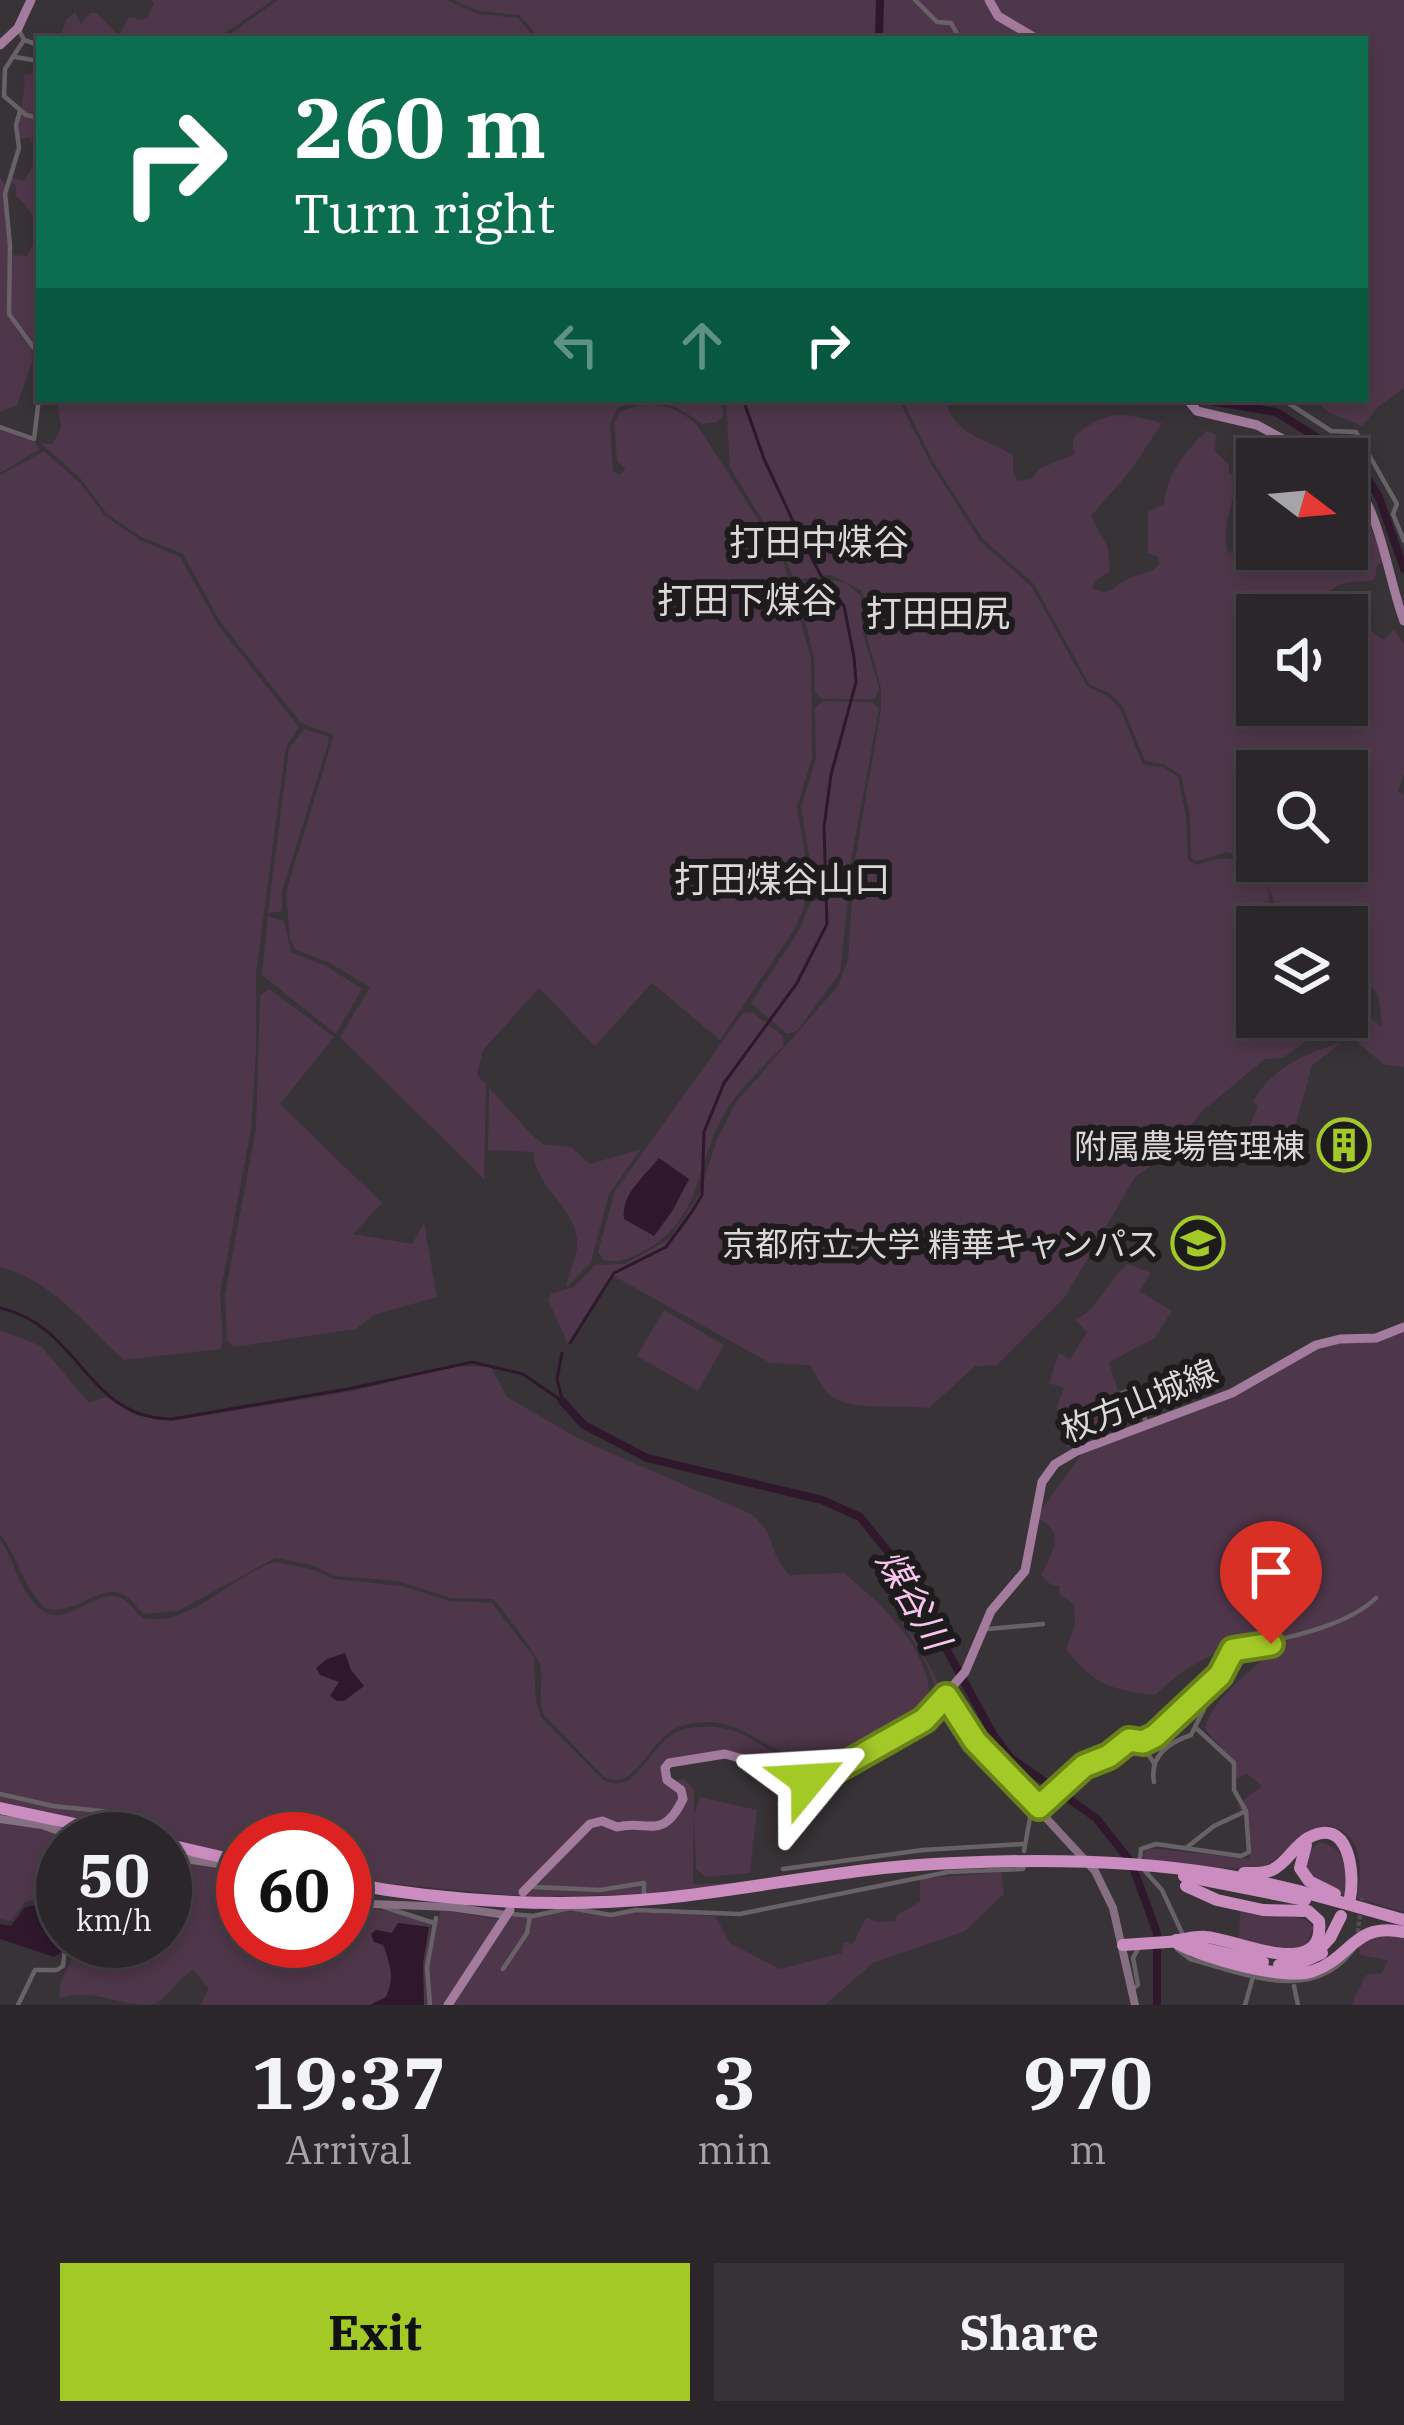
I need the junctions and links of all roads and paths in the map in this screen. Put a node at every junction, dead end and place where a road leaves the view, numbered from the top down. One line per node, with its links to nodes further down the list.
1 (31, 0): 4 (main road)
2 (915, 0): 5 (street)
3 (989, 0): 6 (main road)
4 (18, 28): 7 (street); 9 (main road)
5 (958, 36)
6 (1032, 36)
7 (24, 40): 8 (street); 10 (street)
8 (36, 44)
9 (0, 45)
10 (15, 57): 11 (street); 14 (street)
11 (25, 61): 12 (street); 13 (street)
12 (36, 61)
13 (36, 69)
14 (2, 98): 15 (street)
15 (20, 111): 16 (street); 17 (street)
16 (36, 117)
17 (36, 351)
18 (39, 402): 21 (street)
19 (1190, 402): 22 (main road)
20 (1287, 402): 24 (street)
21 (0, 427)
22 (1282, 438)
23 (1368, 510): 25 (main road)
24 (1404, 542)
25 (1404, 621)
26 (1404, 1327): 30 (main road, 枚方山城線)
27 (1143, 1388): 28 (street)
28 (1133, 1389): 29 (street); 30 (street)
29 (1119, 1394)
30 (1147, 1424): 33 (main road, 枚方山城線)
31 (1376, 1598): 37 (street)
32 (1042, 1624): 33 (street)
33 (982, 1630): 34 (main road, 枚方山城線)
34 (946, 1696): 43 (street); 55 (main road, 枚方山城線)
35 (1204, 1709): 36 (street)
36 (1196, 1729): 39 (street); 44 (street)
37 (1155, 1736): 38 (street); 39 (street)
38 (1139, 1741): 40 (street); 43 (street)
39 (1165, 1749): 40 (street)
40 (1154, 1763): 41 (street)
41 (1154, 1782)
42 (0, 1794): 45 (street)
43 (1036, 1804): 52 (street); 68 (street)
44 (1246, 1811): 50 (street); 50 (street)
45 (111, 1812)
46 (0, 1813): 47 (highway); 48 (highway); 49 (street)
47 (36, 1819)
48 (36, 1820)
49 (36, 1823)
50 (1186, 1849): 53 (street)
51 (1024, 1866): 61 (street)
52 (783, 1869)
53 (1161, 1873): 54 (highway); 56 (highway); 57 (highway); 59 (highway); 59 (highway); 65 (highway); 65 (highway); 66 (street)
54 (372, 1888)
55 (525, 1889): 61 (street)
56 (1306, 1900): 57 (highway); 59 (highway)
57 (1324, 1904): 65 (highway)
58 (372, 1905): 60 (street)
59 (1280, 1905): 66 (highway)
60 (384, 1906): 62 (street); 76 (street)
61 (645, 1910): 63 (street)
62 (508, 1913): 63 (street); 77 (main road)
63 (530, 1916): 71 (street)
64 (1343, 1916): 69 (highway)
65 (1404, 1924): 69 (highway)
66 (1176, 1944): 68 (highway); 69 (highway); 72 (street); 74 (street)
67 (1357, 1944): 73 (street)
68 (1123, 1945): 74 (street)
69 (1266, 1964)
70 (60, 1968): 75 (street)
71 (503, 1969)
72 (1253, 1977): 73 (street); 79 (street)
73 (1294, 1986): 80 (street)
74 (1132, 1990): 78 (street)
75 (18, 2005)
76 (430, 2005)
77 (448, 2005)
78 (1136, 2005)
79 (1247, 2005)
80 (1298, 2005)

